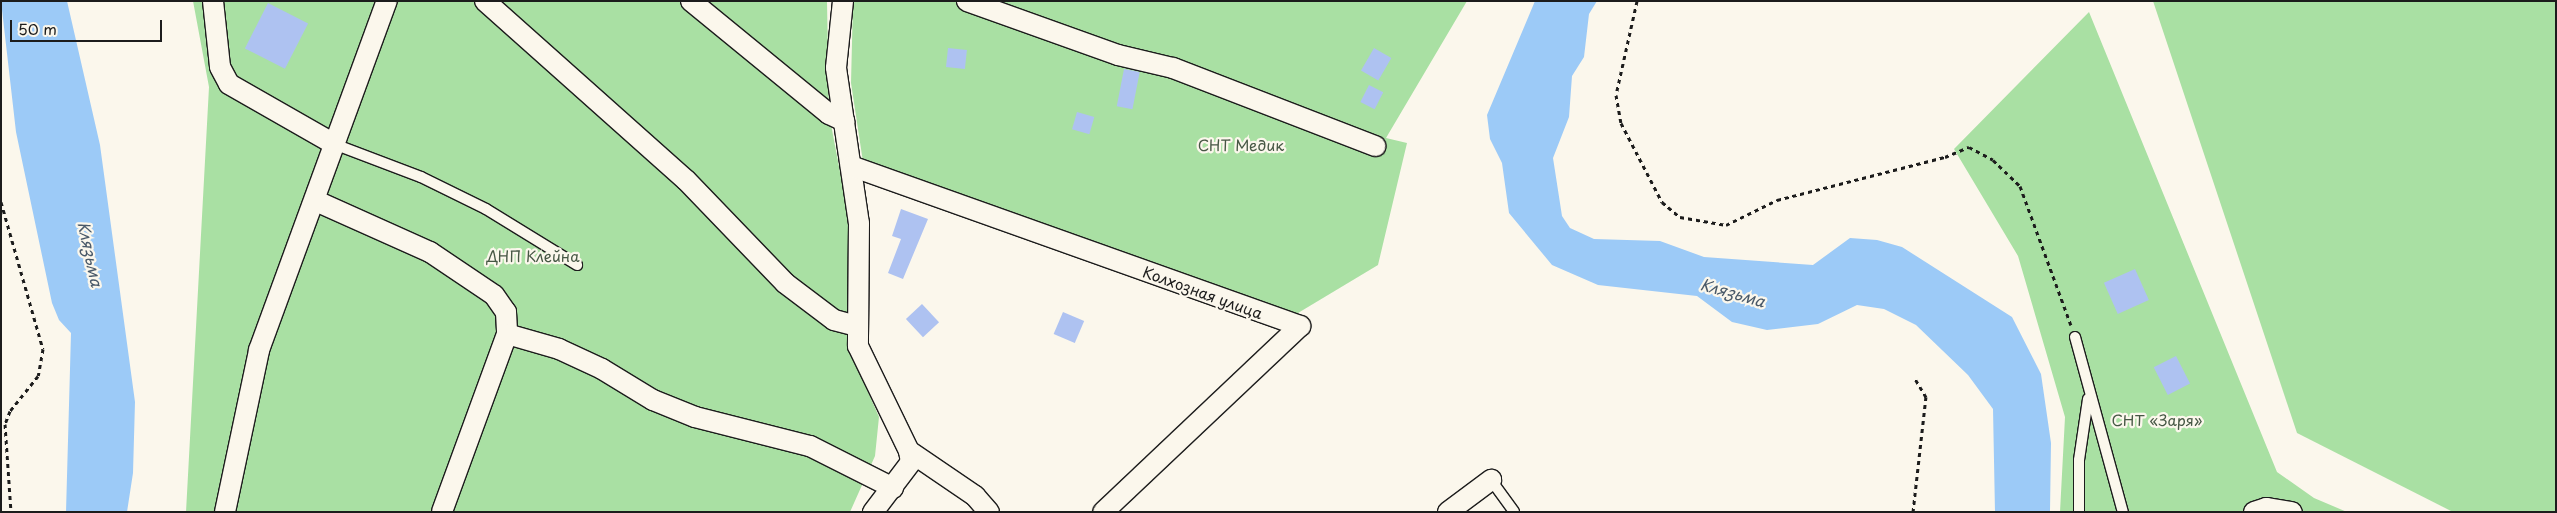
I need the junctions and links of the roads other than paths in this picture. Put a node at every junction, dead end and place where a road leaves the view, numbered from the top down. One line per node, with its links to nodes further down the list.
1 (212, 1): 8 (street)
2 (387, 1): 8 (street)
3 (485, 1): 13 (street)
4 (691, 1): 7 (street)
5 (843, 1): 7 (street)
6 (967, 1): 9 (street)
7 (844, 121): 10 (street)
8 (334, 144): 11 (street); 12 (lane)
9 (1375, 146)
10 (850, 166): 13 (street); 24 (street, Колхозная улица)
11 (316, 201): 14 (street); 20 (street)
12 (576, 265)
13 (857, 326): 17 (street)
14 (507, 334): 19 (street); 21 (street)
15 (2075, 337): 16 (lane)
16 (2088, 397): 27 (lane); 28 (lane)
17 (909, 451): 19 (street); 23 (street)
18 (1491, 480): 25 (street); 26 (lane)
19 (893, 488): 22 (street)
20 (225, 512)
21 (442, 512)
22 (873, 512)
23 (989, 512)
24 (1103, 512)
25 (1448, 512)
26 (1514, 512)
27 (2079, 512)
28 (2123, 512)
29 (2254, 512): 30 (street)
30 (2292, 512)

